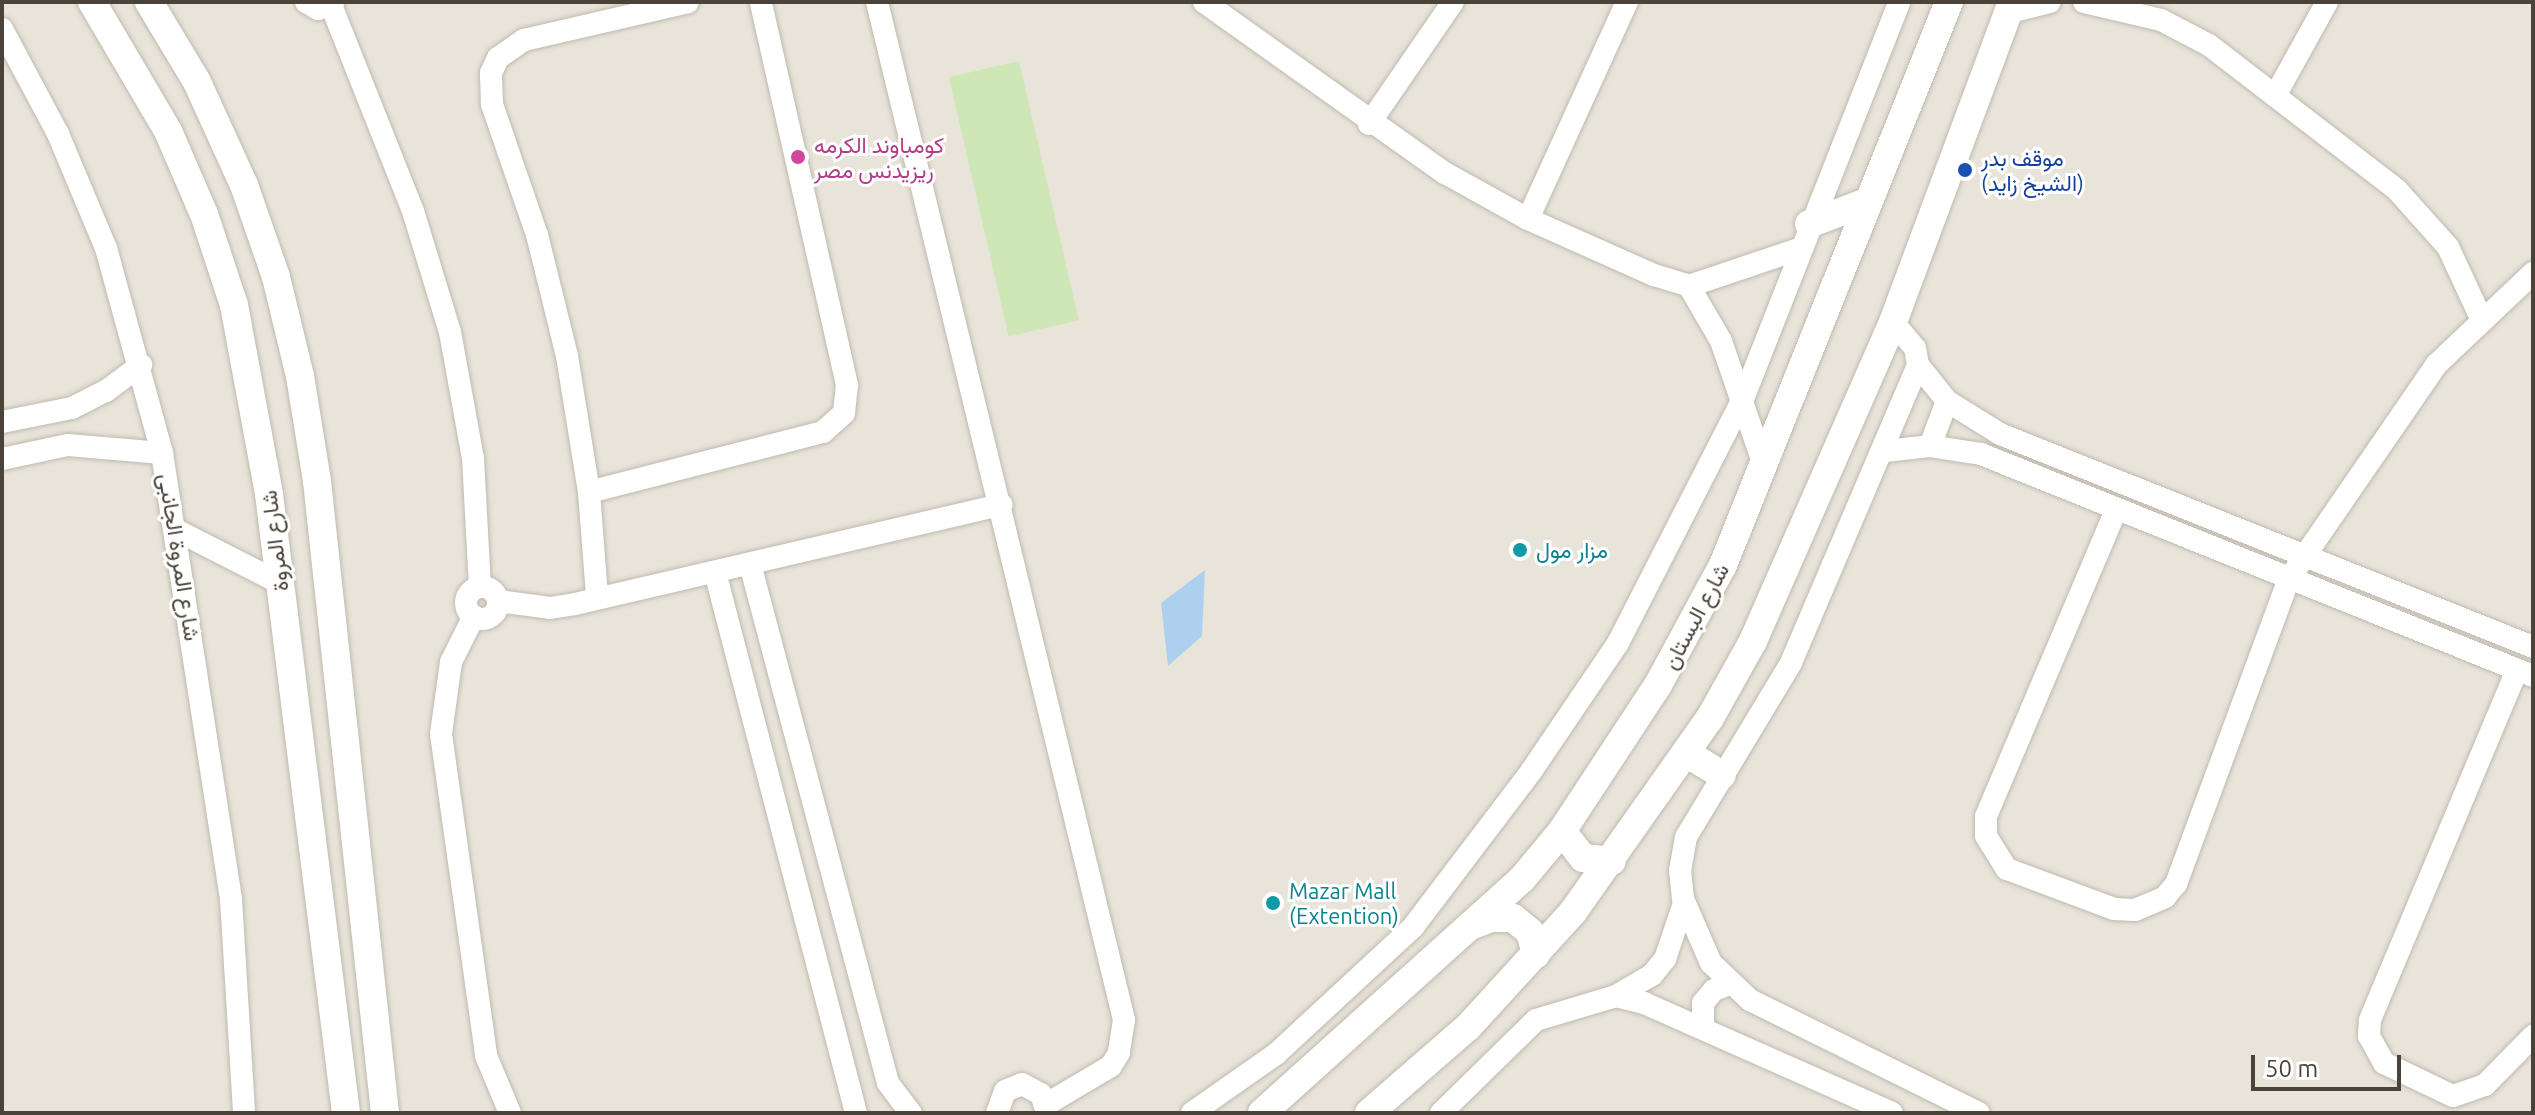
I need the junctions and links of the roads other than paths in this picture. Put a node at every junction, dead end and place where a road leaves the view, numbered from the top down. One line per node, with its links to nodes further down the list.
1 (92, 2): 45 (street, شارع المروة)
2 (149, 2): 68 (street)
3 (306, 2): 15 (street)
4 (688, 2): 37 (street)
5 (761, 2): 37 (street)
6 (877, 2): 38 (street)
7 (1204, 2): 19 (street)
8 (1453, 2): 19 (street)
9 (1627, 2): 21 (street)
10 (1899, 2): 22 (street)
11 (1949, 2): 20 (street, شارع البستان)
12 (2050, 2): 16 (street)
13 (2084, 2): 18 (street)
14 (2327, 2): 18 (street)
15 (332, 3): 46 (street)
16 (2009, 8): 26 (street)
17 (2, 29): 27 (street, شارع المروة الجانبى)
18 (2275, 96): 25 (street)
19 (1369, 124): 21 (street)
20 (1869, 201): 22 (street); 36 (street, شارع البستان)
21 (1528, 219): 24 (street)
22 (1804, 236): 24 (street); 29 (street)
23 (2533, 273): 25 (street)
24 (1689, 286): 29 (street)
25 (2481, 318): 41 (street)
26 (1893, 322): 28 (street); 52 (street)
27 (141, 365): 31 (street); 34 (street, شارع المروة الجانبى)
28 (1918, 365): 30 (street); 33 (street)
29 (1743, 399): 36 (street); 73 (street)
30 (1947, 401): 32 (street); 41 (street)
31 (2, 422)
32 (1930, 446): 33 (street); 39 (street)
33 (1885, 451): 53 (street)
34 (162, 453): 35 (street); 40 (street, شارع المروة الجانبى)
35 (2, 459)
36 (1764, 465): 54 (street, شارع البستان)
37 (589, 492): 47 (street)
38 (1002, 505): 42 (street); 65 (street)
39 (2116, 510): 44 (street); 44 (street)
40 (178, 531): 45 (street); 66 (street, شارع المروة الجانبى)
41 (2304, 556): 44 (street); 50 (street)
42 (750, 564): 43 (street); 55 (street)
43 (715, 572): 47 (street); 57 (street)
44 (2289, 579): 51 (street)
45 (278, 582): 67 (street, شارع المروة)
46 (480, 587): 48 (street); 49 (street)
47 (597, 596): 48 (street)
48 (498, 601): 49 (street)
49 (474, 616): 69 (street)
50 (2533, 647)
51 (2525, 673): 64 (street)
52 (1686, 753): 53 (street); 56 (street)
53 (1722, 775): 58 (street)
54 (1562, 831): 56 (street); 59 (street, شارع البستان)
55 (828, 861): 57 (street); 71 (street)
56 (1612, 861): 60 (street)
57 (792, 869): 70 (street)
58 (1683, 899): 61 (street); 62 (street)
59 (1470, 926): 60 (street); 74 (street, شارع البستان)
60 (1536, 954): 75 (street)
61 (1730, 984): 63 (street); 78 (street)
62 (1616, 996): 63 (street); 76 (street)
63 (1703, 1028): 77 (street)
64 (2533, 1036)
65 (1047, 1108): 72 (street)
66 (244, 1113)
67 (346, 1113)
68 (385, 1113)
69 (510, 1113)
70 (856, 1113)
71 (911, 1113)
72 (997, 1113)
73 (1192, 1113)
74 (1262, 1113)
75 (1371, 1113)
76 (1441, 1113)
77 (1892, 1113)
78 (1979, 1113)

